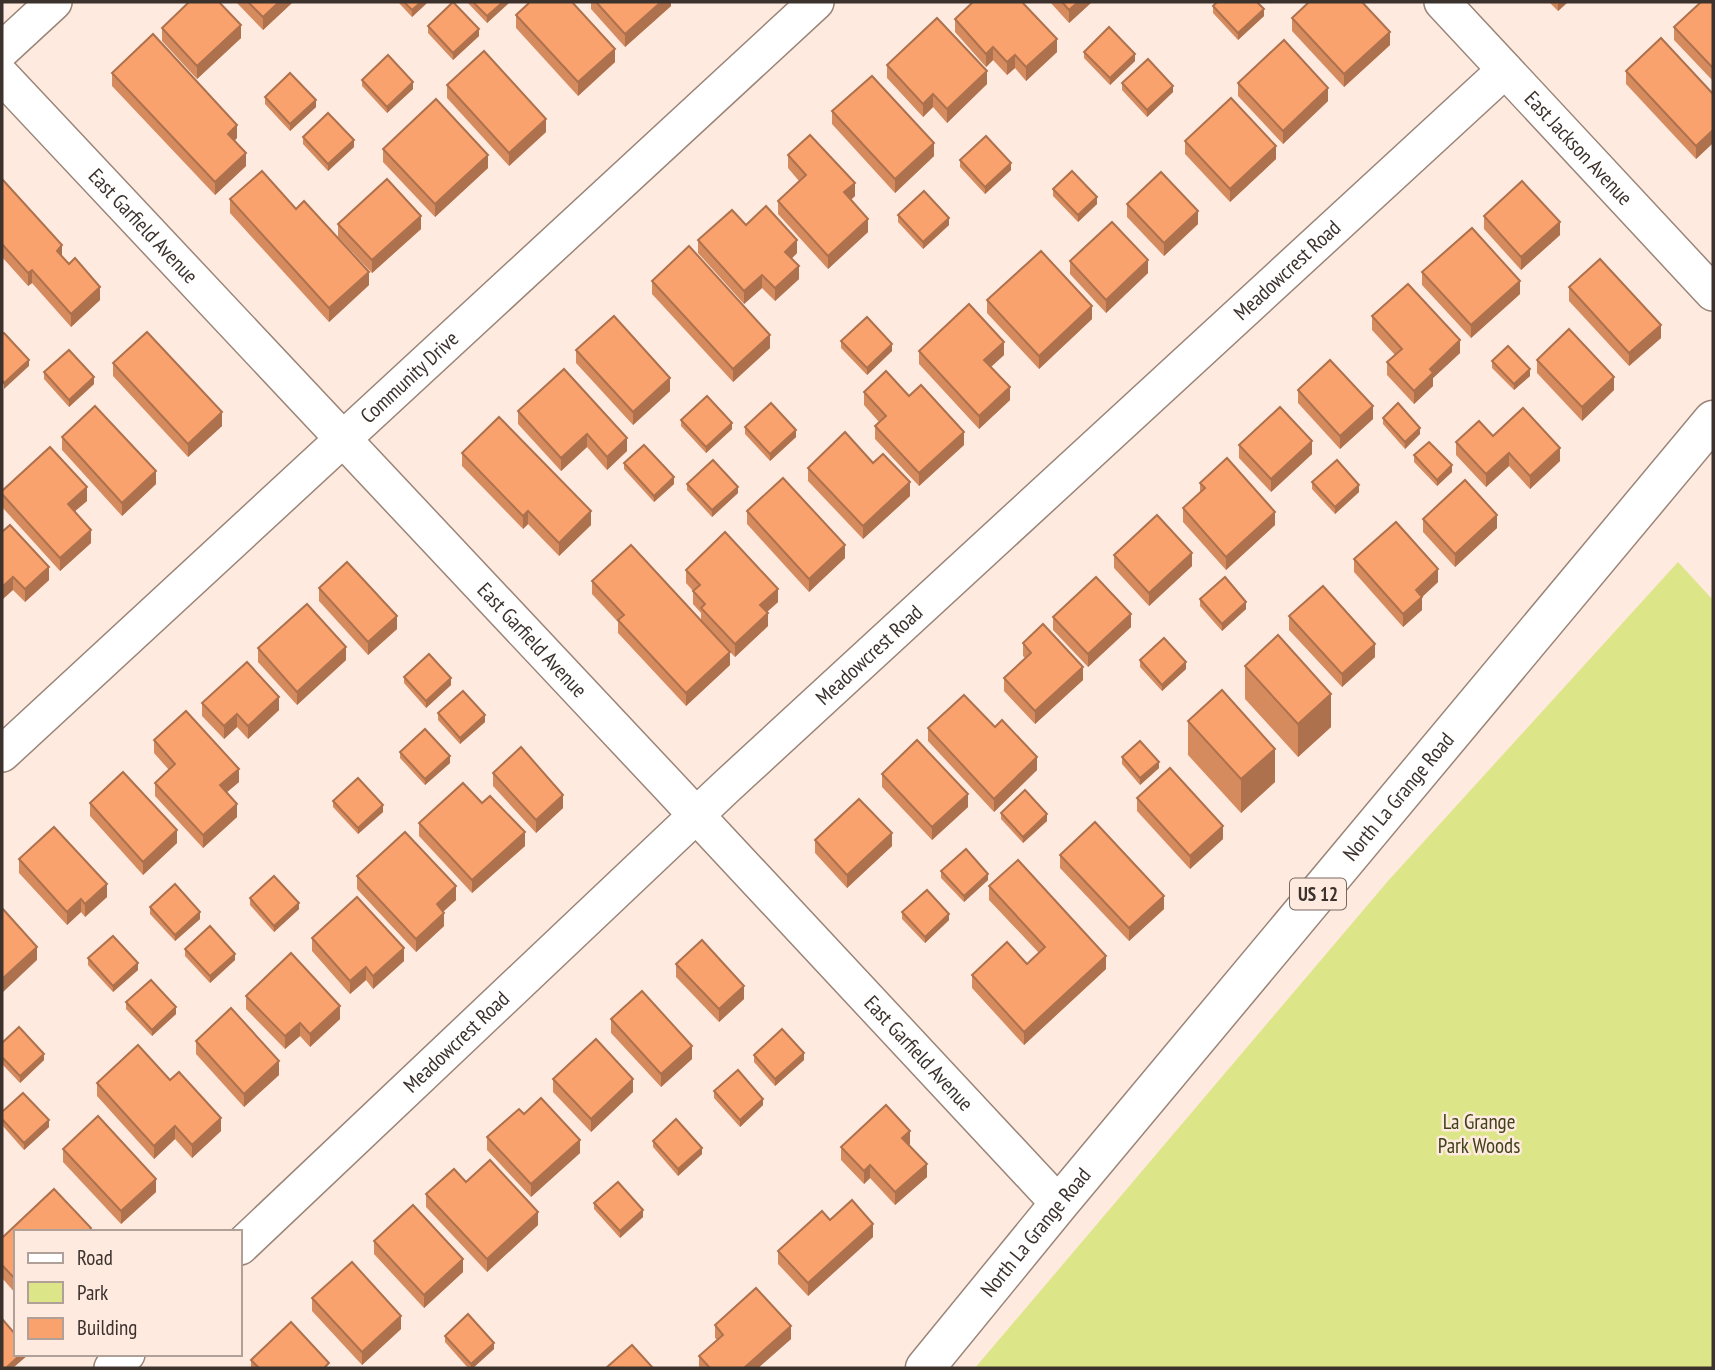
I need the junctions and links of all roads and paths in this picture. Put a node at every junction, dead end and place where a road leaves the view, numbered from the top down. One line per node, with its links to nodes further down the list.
1 (54, 2): 4 (street)
2 (816, 2): 9 (street, Community Drive)
3 (1442, 2): 5 (street, East Jackson Avenue)
4 (2, 50)
5 (1505, 70): 7 (street, East Jackson Avenue); 11 (street, Meadowcrest Road)
6 (2, 76): 9 (street, East Garfield Avenue)
7 (1713, 293)
8 (1713, 420): 12 (main road, North La Grange Road / US 12)
9 (343, 439): 10 (street, Community Drive); 11 (street, East Garfield Avenue)
10 (2, 754)
11 (696, 815): 12 (street, East Garfield Avenue); 13 (street, Meadowcrest Road)
12 (1059, 1204): 16 (main road, North La Grange Road / US 12)
13 (242, 1245)
14 (125, 1356): 15 (street)
15 (112, 1368)
16 (925, 1368)

